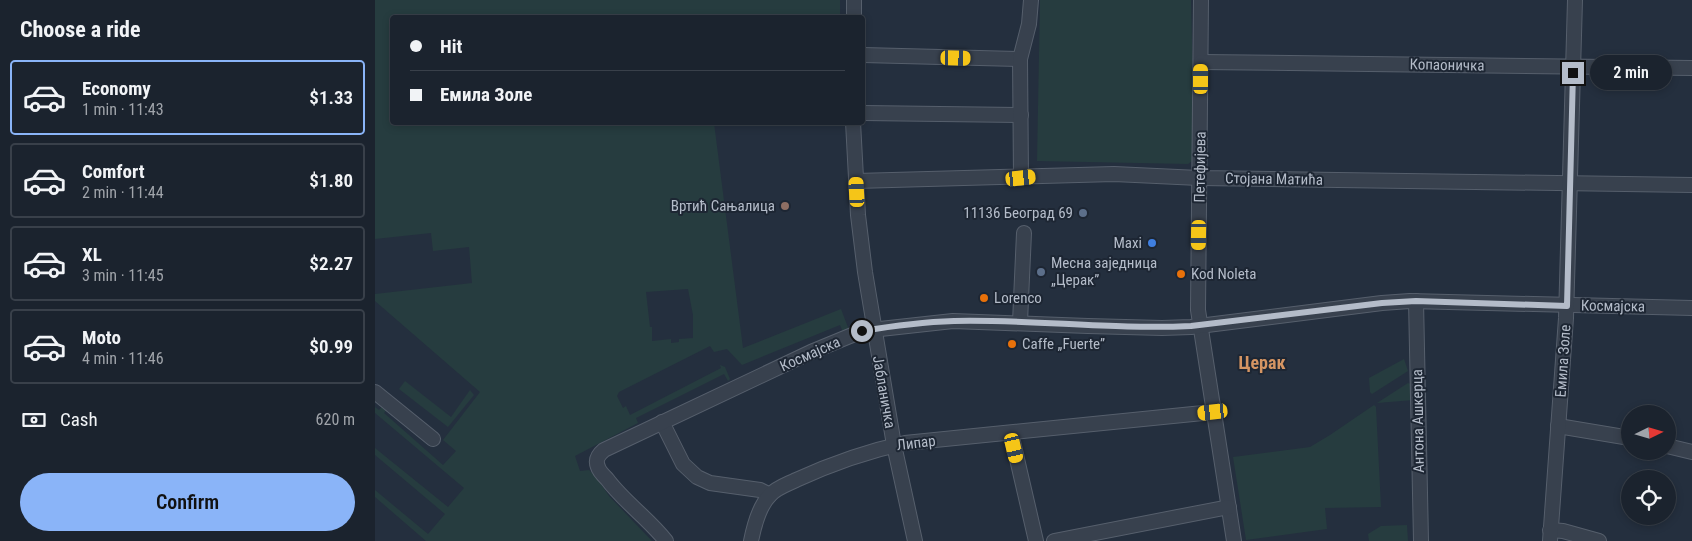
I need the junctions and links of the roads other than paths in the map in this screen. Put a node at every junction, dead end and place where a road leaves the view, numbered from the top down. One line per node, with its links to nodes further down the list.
1 (854, 0): 5 (street)
2 (1031, 0): 7 (street)
3 (1201, 0): 8 (street, Петефијева)
4 (1575, 0): 9 (street, Емила Золе)
5 (854, 15)
6 (865, 56): 7 (street)
7 (1020, 60): 12 (street)
8 (1201, 62): 9 (street, Копаоничка); 15 (street, Петефијева)
9 (1573, 66): 10 (street, Копаоничка); 17 (street, Емила Золе)
10 (1692, 68)
11 (865, 112): 12 (street)
12 (1021, 115): 14 (street)
13 (853, 125): 16 (street, Јабланичка)
14 (1021, 178): 15 (street, Стојана Матића); 16 (street, Стојана Матића)
15 (1199, 178): 17 (street, Стојана Матића); 24 (street, Петефијева)
16 (856, 181): 25 (street, Јабланичка)
17 (1571, 184): 18 (street, Стојана Матића); 21 (street, Емила Золе)
18 (1692, 185)
19 (1024, 233): 23 (street)
20 (1416, 301): 21 (street, Космајска); 24 (street, Космајска); 45 (street, Антона Ашкерца)
21 (1567, 306): 22 (street, Космајска); 29 (street, Емила Золе)
22 (1692, 308)
23 (1020, 322): 24 (street, Космајска); 25 (street, Космајска)
24 (1200, 326): 27 (street, Петефијева)
25 (875, 329): 28 (street, Космајска); 33 (street, Јабланичка)
26 (375, 392): 32 (street)
27 (1213, 412): 30 (street, Липар); 37 (street, Петефијева)
28 (662, 422): 36 (street); 39 (street, Космајска)
29 (1559, 426): 31 (street); 38 (street, Емила Золе)
30 (1011, 433): 33 (street, Липар); 42 (street)
31 (1621, 436)
32 (433, 439)
33 (894, 446): 36 (street, Липар); 41 (street, Јабланичка)
34 (1676, 448): 35 (street)
35 (1692, 452)
36 (770, 494): 40 (street)
37 (1229, 507): 43 (street); 44 (street, Петефијева)
38 (1550, 535): 46 (street)
39 (666, 541)
40 (751, 541)
41 (915, 541)
42 (1036, 541)
43 (1054, 541)
44 (1234, 541)
45 (1421, 541)
46 (1599, 541)

